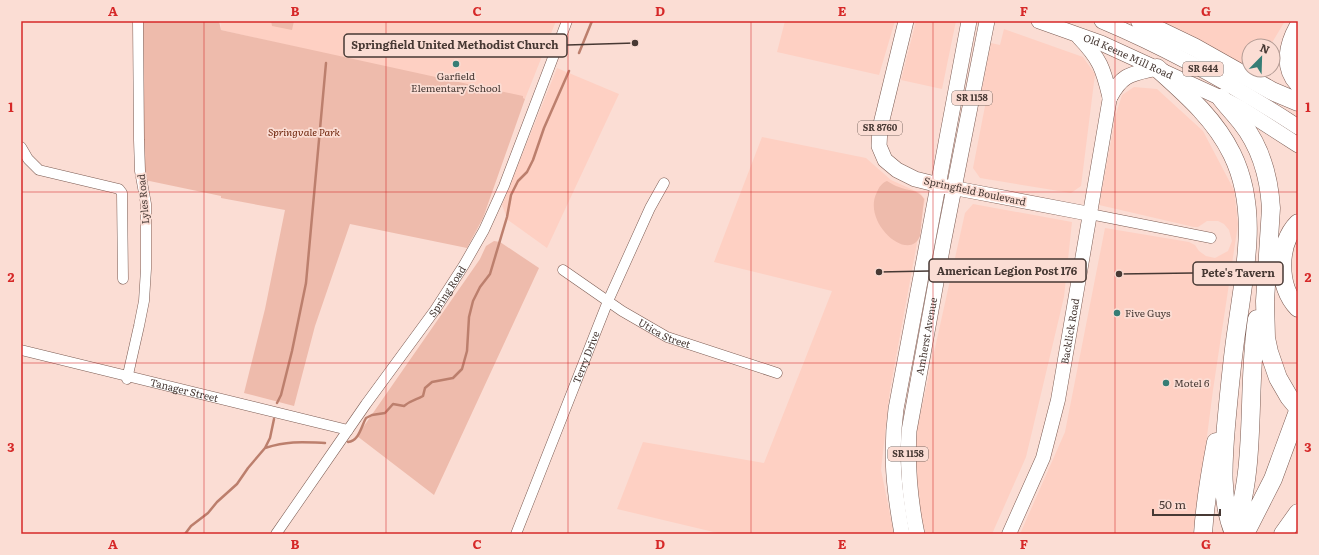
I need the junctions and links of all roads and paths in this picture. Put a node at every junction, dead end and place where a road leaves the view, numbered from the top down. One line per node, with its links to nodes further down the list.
1 (138, 21): 32 (street, Lyles Road)
2 (567, 21): 35 (street, Spring Road)
3 (906, 21): 20 (main road, Springfield Boulevard / SR 8760)
4 (1039, 21): 10 (main road, Old Keene Mill Road / SR 644)
5 (1102, 21): 16 (main road, Old Keene Mill Road / SR 644)
6 (1147, 23): 15 (highway)
7 (968, 25): 20 (main road, Amherst Avenue / SR 1158)
8 (986, 27): 21 (main road, Amherst Avenue / SR 1158)
9 (1298, 27): 12 (highway)
10 (1076, 34): 11 (main road, Old Keene Mill Road / SR 644); 13 (main road)
11 (1157, 68): 13 (main road); 14 (main road, Old Keene Mill Road / SR 644); 33 (highway)
12 (1298, 83)
13 (1110, 97): 22 (main road, Backlick Road)
14 (1221, 98): 17 (main road, Old Keene Mill Road / SR 644); 25 (highway)
15 (1298, 102)
16 (1298, 127)
17 (1298, 145)
18 (21, 147): 27 (street)
19 (664, 183): 28 (street, Terry Drive)
20 (938, 185): 21 (main road, Springfield Boulevard / SR 8760); 39 (main road, Amherst Avenue / SR 1158)
21 (954, 188): 22 (main road, Springfield Boulevard / SR 8760); 40 (main road, Amherst Avenue / SR 1158)
22 (1090, 214): 24 (street, Springfield Boulevard); 41 (main road, Backlick Road)
23 (1298, 223): 29 (highway)
24 (1212, 238)
25 (1269, 239): 34 (highway); 43 (highway)
26 (563, 270): 28 (street, Utica Street)
27 (123, 279)
28 (608, 301): 31 (street, Utica Street); 38 (street, Terry Drive)
29 (1298, 308)
30 (21, 350): 32 (street, Tanager Street)
31 (777, 373)
32 (127, 377): 35 (street, Tanager Street)
33 (1229, 381): 42 (highway); 43 (highway)
34 (1296, 408): 44 (highway)
35 (348, 430): 37 (street, Spring Road)
36 (1298, 513): 45 (highway)
37 (276, 534)
38 (516, 534)
39 (902, 534)
40 (918, 534)
41 (1009, 534)
42 (1203, 534)
43 (1233, 534)
44 (1245, 534)
45 (1284, 534)

